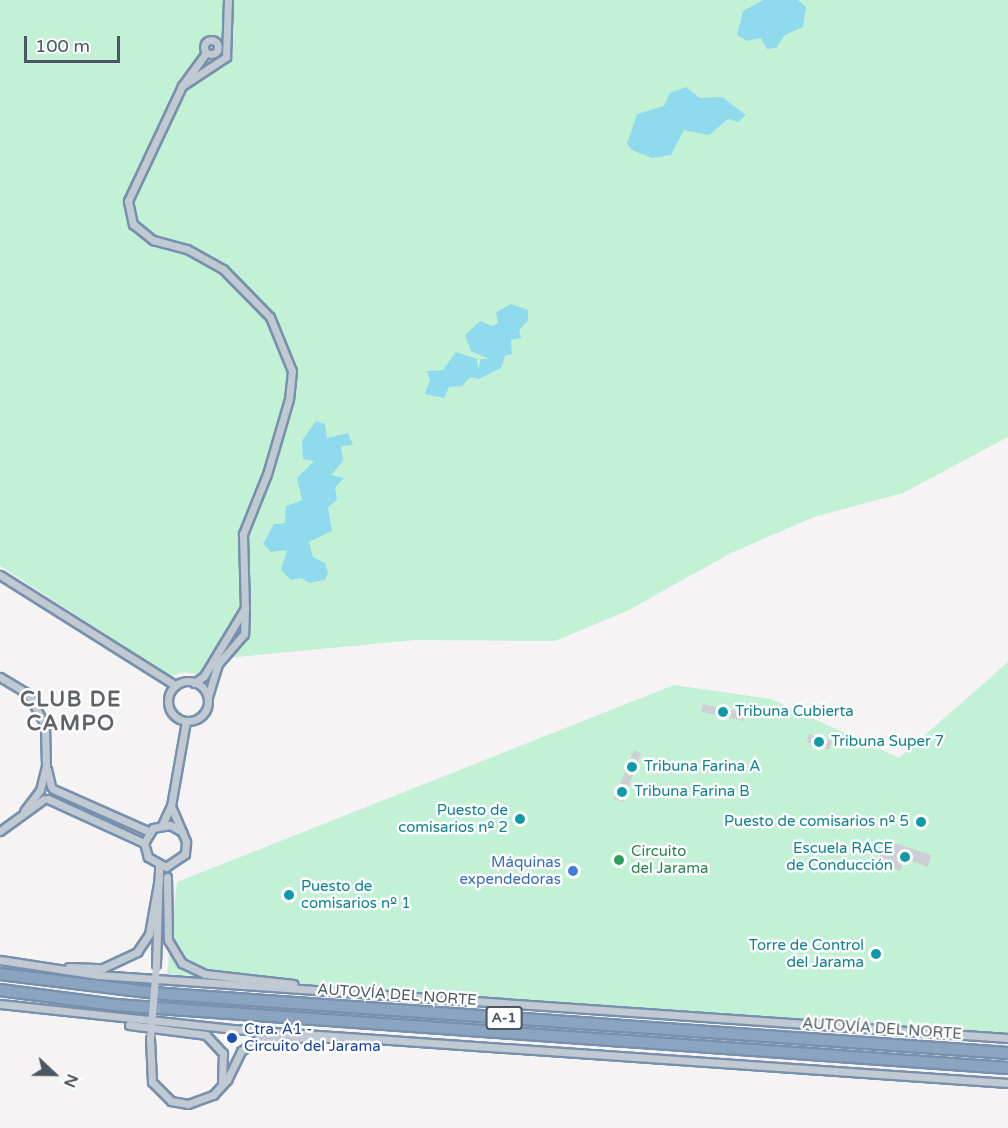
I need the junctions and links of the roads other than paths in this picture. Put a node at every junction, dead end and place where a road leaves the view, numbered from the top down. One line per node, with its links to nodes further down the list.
1 (228, 0): 3 (street)
2 (218, 49): 3 (street); 4 (street); 4 (street)
3 (229, 52): 5 (street)
4 (207, 53): 5 (street)
5 (182, 86): 7 (street)
6 (0, 575): 12 (street)
7 (245, 609): 8 (street); 9 (street)
8 (236, 628): 9 (street); 11 (street)
9 (241, 636): 13 (street)
10 (0, 677): 15 (street)
11 (194, 683): 12 (street); 13 (street)
12 (175, 685): 14 (street)
13 (208, 696): 14 (street)
14 (186, 721): 19 (street)
15 (46, 766): 16 (street); 17 (street)
16 (52, 788): 17 (street); 18 (street); 23 (street)
17 (40, 790): 18 (street); 20 (street)
18 (46, 799): 20 (street); 25 (street)
19 (171, 806): 21 (street); 24 (street)
20 (24, 811): 22 (street)
21 (162, 825): 23 (street); 24 (street)
22 (0, 831)
23 (150, 832): 25 (street)
24 (182, 832): 27 (street)
25 (144, 843): 26 (street)
26 (159, 866): 27 (street); 28 (street)
27 (172, 866): 28 (street)
28 (163, 878): 29 (street); 31 (street); 40 (street, bridge)
29 (3, 960): 31 (street)
30 (0, 974): 37 (highway, AUTOVÍA DEL NORTE / A-1)
31 (306, 988): 36 (street)
32 (0, 990): 38 (highway, AUTOVÍA DEL NORTE / A-1)
33 (0, 1004): 34 (street)
34 (83, 1016): 35 (street); 40 (street)
35 (350, 1036): 39 (street); 40 (street)
36 (1008, 1038)
37 (1008, 1053)
38 (1008, 1068)
39 (1008, 1083)
40 (220, 1088)

